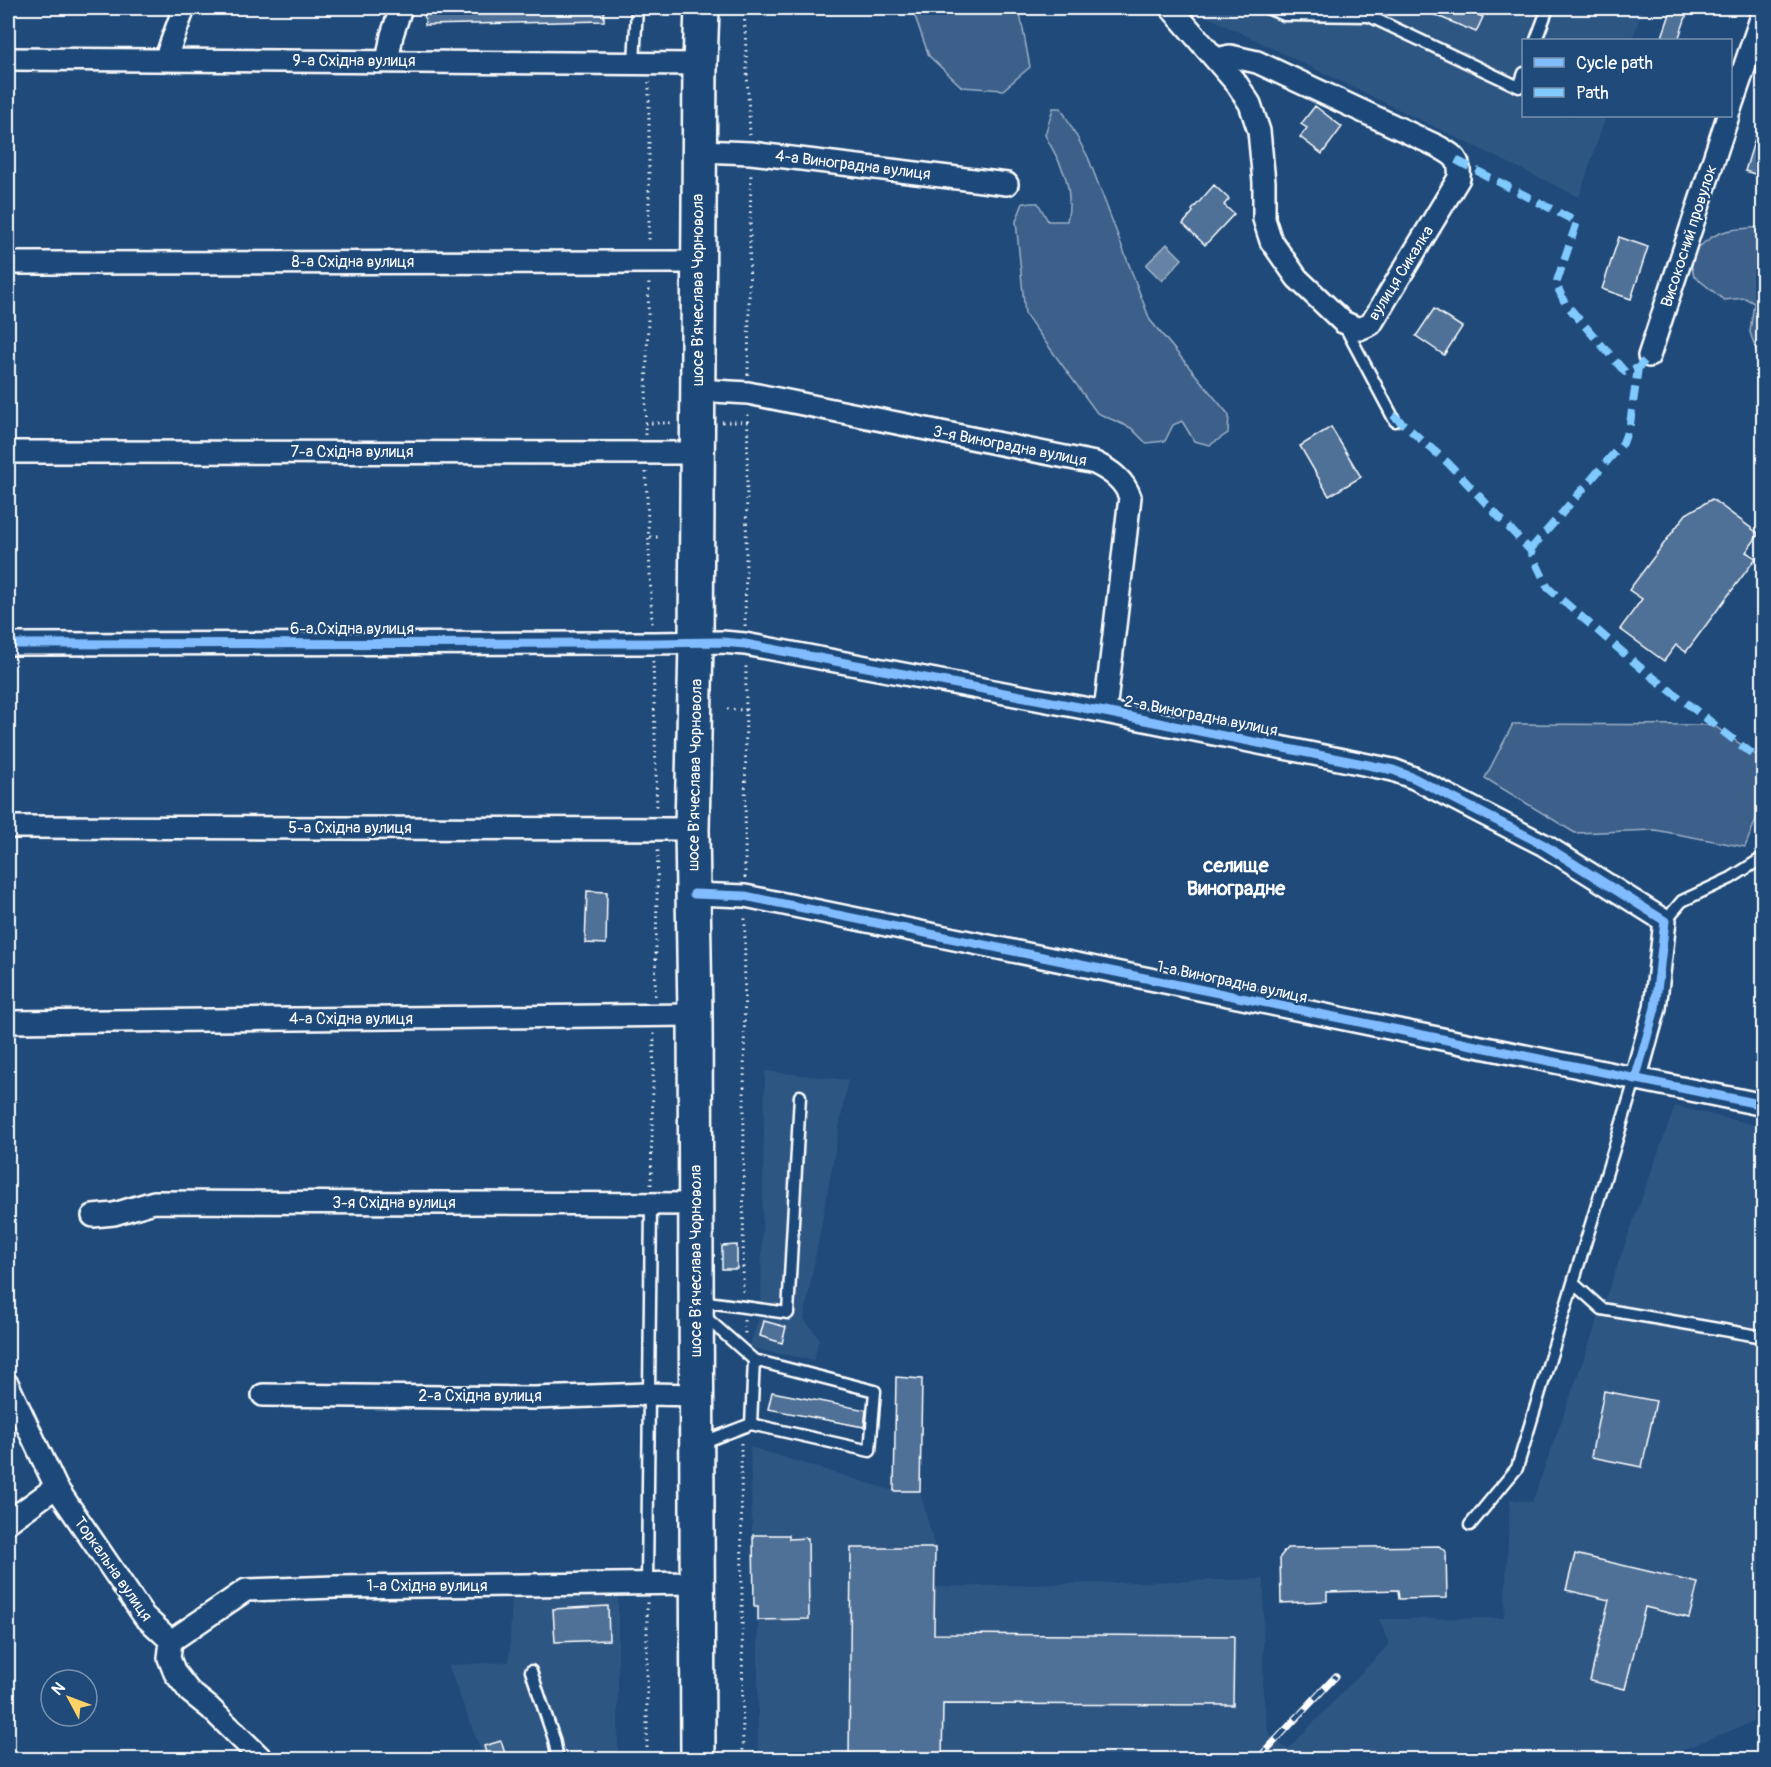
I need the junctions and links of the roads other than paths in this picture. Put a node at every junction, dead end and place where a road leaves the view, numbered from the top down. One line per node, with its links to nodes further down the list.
1 (184, 8): 12 (street)
2 (401, 8): 13 (street)
3 (637, 8): 14 (lane)
4 (702, 8): 15 (main road, шосе В'ячеслава Чорновола)
5 (1171, 8): 11 (street, вулиця Сикалка)
6 (1267, 8): 16 (lane)
7 (1548, 8): 9 (lane)
8 (1764, 10): 17 (street)
9 (1536, 39)
10 (8, 59): 12 (street, 9-а Східна вулиця)
11 (1217, 59): 23 (street, вулиця Сикалка); 23 (street, вулиця Сикалка)
12 (165, 60): 13 (street, 9-а Східна вулиця)
13 (387, 62): 14 (street, 9-а Східна вулиця)
14 (642, 63): 15 (street, 9-а Східна вулиця)
15 (700, 64): 19 (main road, шосе В'ячеслава Чорновола)
16 (1522, 79)
17 (1732, 106)
18 (1728, 117): 24 (street, Високосний провулок)
19 (699, 151): 20 (street, 4-а Виноградна вулиця); 22 (main road, шосе В'ячеслава Чорновола)
20 (1007, 184)
21 (8, 262): 22 (street, 8-а Східна вулиця)
22 (699, 262): 25 (main road, шосе В'ячеслава Чорновола)
23 (1343, 322): 26 (lane)
24 (1649, 356)
25 (697, 390): 28 (main road, шосе В'ячеслава Чорновола); 31 (street, 3-я Виноградна вулиця)
26 (1395, 422)
27 (8, 452): 28 (street, 7-а Східна вулиця)
28 (697, 453): 29 (main road, шосе В'ячеслава Чорновола)
29 (696, 642): 30 (street, 6-а Східна вулиця); 31 (street, 2-а Виноградна вулиця); 33 (main road, шосе В'ячеслава Чорновола)
30 (8, 644)
31 (1105, 712): 36 (street, 2-а Виноградна вулиця)
32 (8, 827): 33 (street, 5-а Східна вулиця)
33 (692, 829): 35 (main road, шосе В'ячеслава Чорновола)
34 (1764, 857): 36 (lane)
35 (694, 894): 37 (main road, шосе В'ячеслава Чорновола); 39 (street, 1-а Виноградна вулиця)
36 (1665, 921): 39 (street)
37 (695, 1015): 38 (street, 4-а Східна вулиця); 42 (main road, шосе В'ячеслава Чорновола)
38 (8, 1022)
39 (1635, 1080): 41 (street, 1-а Виноградна вулиця); 45 (lane)
40 (800, 1096): 46 (lane)
41 (1764, 1105)
42 (696, 1204): 43 (street, 3-я Східна вулиця); 46 (main road, шосе В'ячеслава Чорновола)
43 (651, 1205): 44 (street, 3-я Східна вулиця); 50 (lane)
44 (93, 1216)
45 (1573, 1282): 47 (lane); 57 (lane)
46 (697, 1305): 48 (lane); 52 (main road, шосе В'ячеслава Чорновола)
47 (1764, 1337)
48 (750, 1356): 53 (lane); 53 (lane)
49 (8, 1385): 55 (street, Торкальна вулиця)
50 (648, 1394): 51 (street, 2-а Східна вулиця); 52 (street, 2-а Східна вулиця); 58 (lane)
51 (262, 1395)
52 (697, 1395): 54 (main road, шосе В'ячеслава Чорновола)
53 (747, 1425): 54 (lane)
54 (698, 1444): 59 (main road, шосе В'ячеслава Чорновола)
55 (56, 1487): 56 (street); 60 (street, Торкальна вулиця)
56 (8, 1522)
57 (1470, 1525)
58 (647, 1582): 59 (street, 1-а Східна вулиця); 60 (street, 1-а Східна вулиця)
59 (699, 1583): 64 (main road, шосе В'ячеслава Чорновола)
60 (171, 1641): 62 (street)
61 (531, 1671): 63 (lane)
62 (263, 1760)
63 (558, 1760)
64 (698, 1760)

